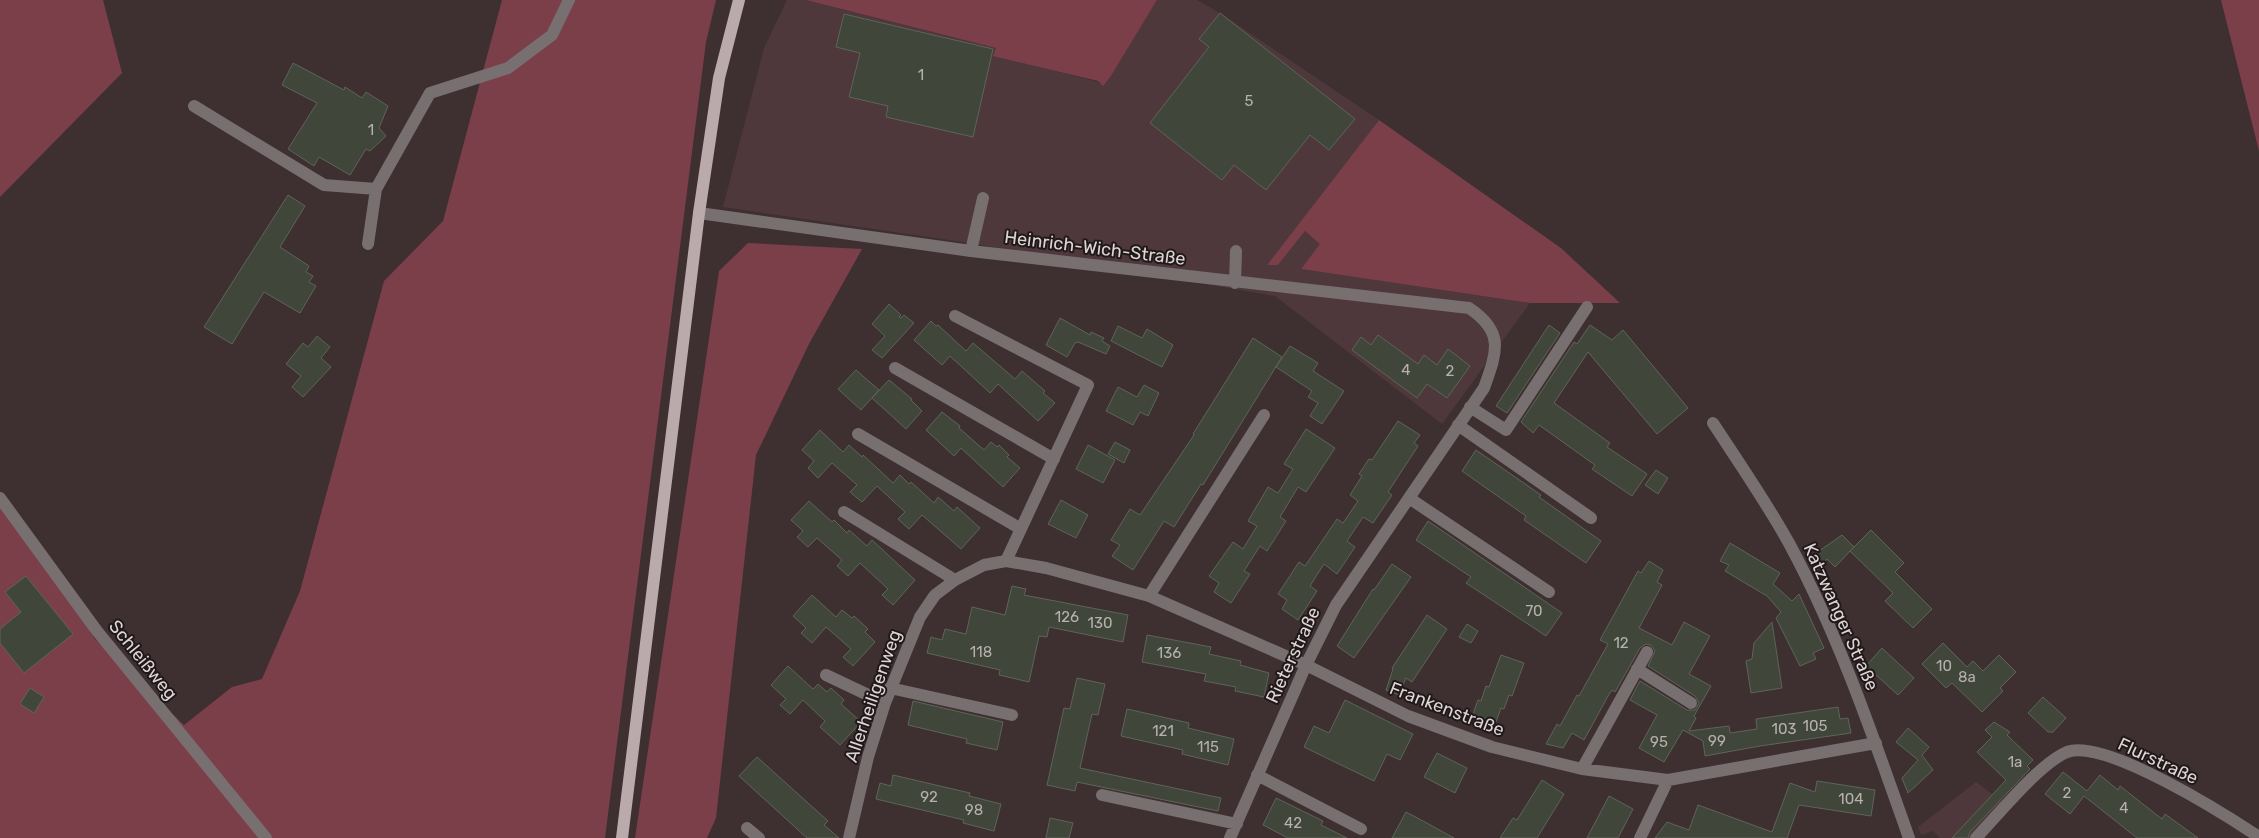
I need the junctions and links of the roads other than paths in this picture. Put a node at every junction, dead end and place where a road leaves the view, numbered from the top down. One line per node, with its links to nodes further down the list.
1 (570, 0): 4 (street)
2 (739, 0): 6 (main road)
3 (194, 106): 4 (street)
4 (376, 189): 7 (street)
5 (983, 198): 8 (street)
6 (699, 213): 8 (street, Heinrich-Wich-Straße); 48 (main road)
7 (368, 244)
8 (971, 251): 10 (street, Heinrich-Wich-Straße)
9 (1236, 251): 10 (street)
10 (1235, 282): 13 (street, Heinrich-Wich-Straße)
11 (1587, 307): 15 (street)
12 (955, 316): 20 (street)
13 (1484, 318): 15 (street, Rieterstraße)
14 (895, 368): 20 (street)
15 (1470, 407): 18 (street, Rieterstraße)
16 (1264, 415): 29 (street)
17 (1713, 423): 38 (street, Katzwanger Straße)
18 (1458, 425): 22 (street, Rieterstraße); 24 (street)
19 (858, 434): 25 (street)
20 (1054, 460): 25 (street)
21 (0, 498): 47 (street, Schleißweg)
22 (1409, 498): 28 (street); 31 (street, Rieterstraße)
23 (844, 512): 27 (street)
24 (1591, 518)
25 (1021, 529): 26 (street)
26 (1006, 561): 27 (street, Allerheiligenweg); 29 (street, Allerheiligenweg)
27 (955, 580): 34 (street, Allerheiligenweg)
28 (1549, 592)
29 (1149, 596): 31 (street, Allerheiligenweg)
30 (1647, 652): 32 (street)
31 (1306, 665): 39 (street, Frankenstraße); 40 (street, Rieterstraße)
32 (1638, 669): 36 (street); 39 (street)
33 (826, 675): 35 (street)
34 (890, 688): 35 (street, Allerheiligenweg); 37 (street)
35 (886, 703): 50 (street, Allerheiligenweg)
36 (1690, 703)
37 (1012, 715)
38 (1876, 743): 41 (street, Frankenstraße); 53 (street, Katzwanger Straße)
39 (1582, 769): 41 (street, Frankenstraße)
40 (1257, 774): 43 (street, Rieterstraße); 45 (street)
41 (1668, 780): 52 (street)
42 (1102, 795): 43 (street)
43 (1237, 824): 51 (street, Rieterstraße)
44 (747, 828): 49 (street)
45 (1361, 829)
46 (2259, 837): 54 (street, Flurstraße)
47 (266, 838)
48 (622, 838)
49 (759, 838)
50 (849, 838)
51 (1230, 838)
52 (1640, 838)
53 (1909, 838)
54 (1976, 838)

